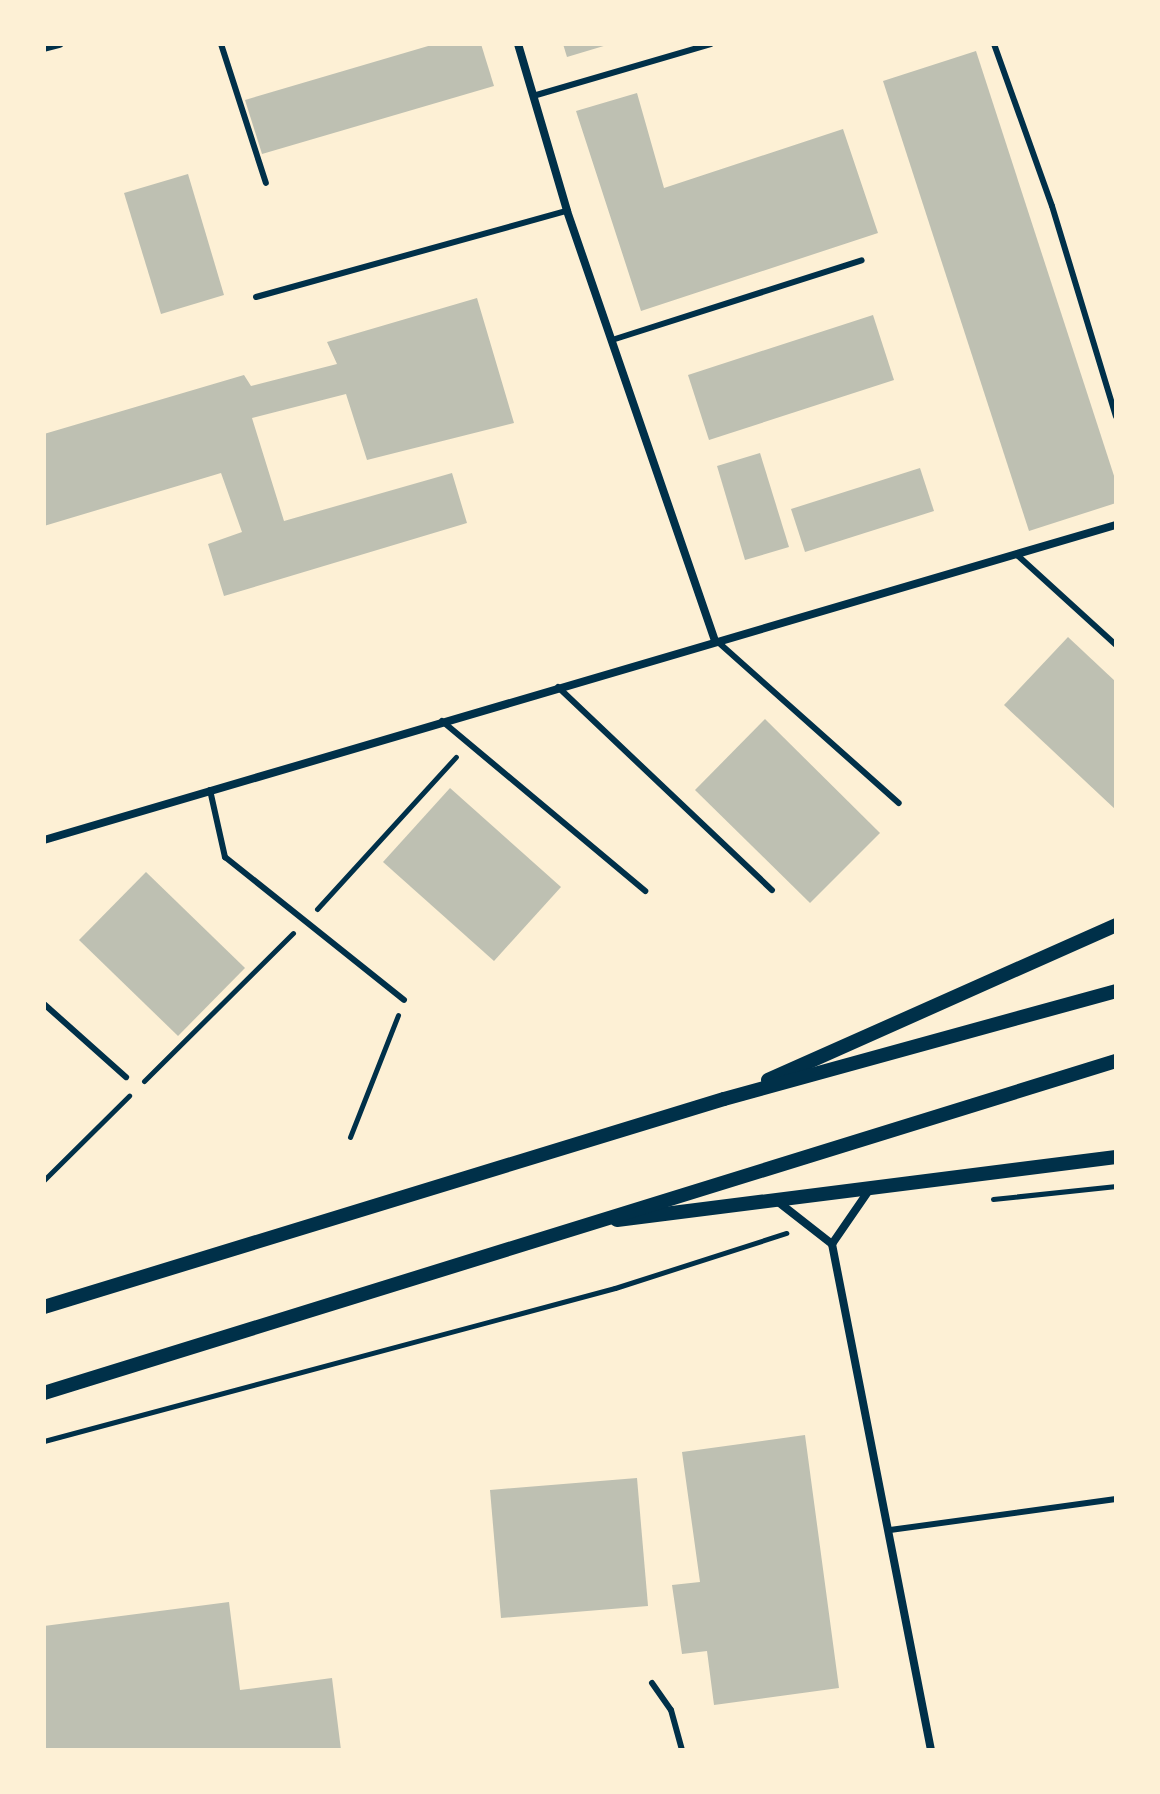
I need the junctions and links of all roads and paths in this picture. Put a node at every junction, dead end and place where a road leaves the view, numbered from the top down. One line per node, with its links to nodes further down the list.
1 (59, 44): 6 (street)
2 (221, 44): 8 (lane)
3 (518, 44): 7 (street)
4 (711, 44): 7 (lane)
5 (994, 44): 13 (lane)
6 (44, 48)
7 (533, 96): 9 (street)
8 (266, 183)
9 (567, 211): 11 (lane); 12 (street)
10 (862, 260): 12 (lane)
11 (256, 297)
12 (612, 340): 16 (street)
13 (1116, 416)
14 (1116, 525): 15 (street)
15 (1016, 554): 16 (street); 17 (lane)
16 (715, 640): 18 (street); 22 (lane)
17 (1116, 645)
18 (558, 687): 19 (street); 24 (lane)
19 (442, 721): 20 (lane); 21 (street)
20 (471, 741): 25 (lane); 26 (path)
21 (210, 790): 23 (street); 26 (lane)
22 (899, 803)
23 (44, 840)
24 (772, 890)
25 (645, 891)
26 (305, 921): 29 (lane); 36 (path)
27 (1116, 925): 33 (street)
28 (1116, 991): 33 (street)
29 (404, 1000): 34 (path)
30 (44, 1004): 32 (lane)
31 (1116, 1061): 41 (street)
32 (126, 1077)
33 (724, 1099): 44 (street)
34 (350, 1137)
35 (1116, 1157): 38 (street)
36 (44, 1180)
37 (1116, 1186): 40 (path)
38 (870, 1189): 39 (street); 43 (street)
39 (777, 1201): 41 (street); 42 (street)
40 (978, 1201)
41 (581, 1224): 45 (street)
42 (808, 1226): 43 (street); 46 (path)
43 (832, 1244): 48 (street)
44 (44, 1307)
45 (44, 1393)
46 (44, 1441)
47 (1116, 1499): 48 (lane)
48 (890, 1530): 51 (street)
49 (652, 1683): 50 (lane)
50 (682, 1750)
51 (931, 1750)

